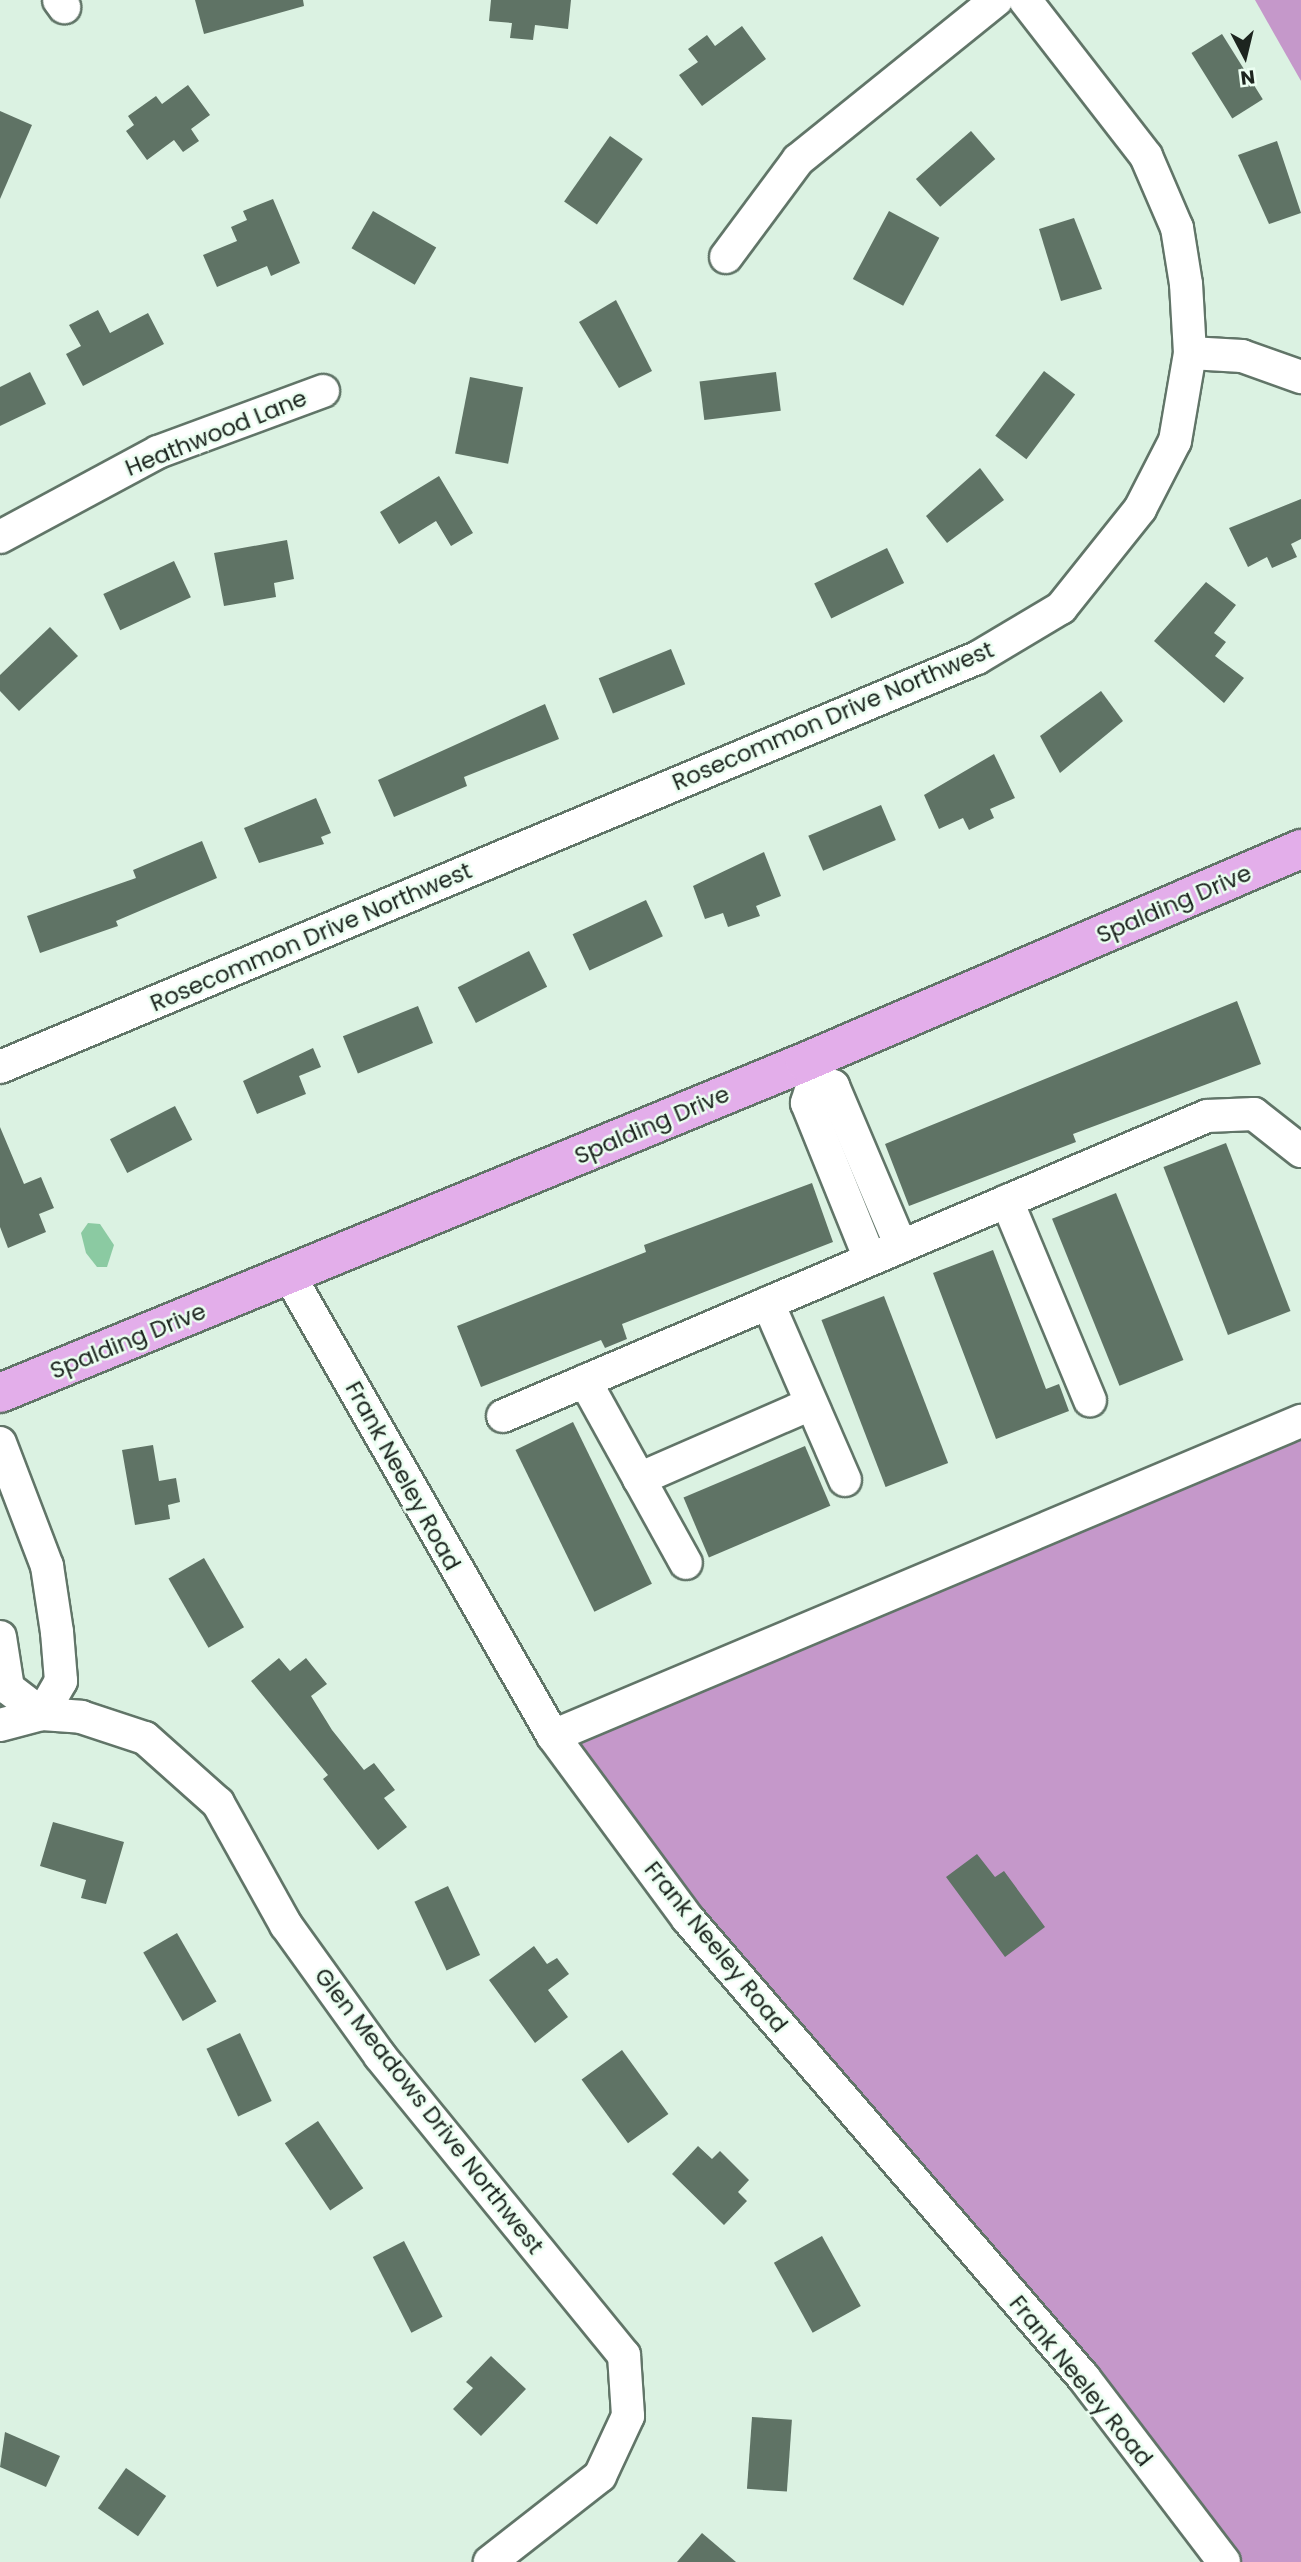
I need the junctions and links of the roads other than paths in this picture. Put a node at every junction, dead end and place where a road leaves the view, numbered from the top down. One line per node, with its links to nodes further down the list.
1 (996, 0): 3 (street)
2 (1025, 0): 4 (street, Rosecommon Drive Northwest)
3 (726, 257)
4 (1190, 353): 5 (street); 9 (street, Rosecommon Drive Northwest)
5 (1301, 377)
6 (323, 391): 7 (street, Heathwood Lane)
7 (0, 537)
8 (1301, 849): 10 (main road, Spalding Drive)
9 (0, 1067)
10 (810, 1072): 13 (street); 14 (street); 15 (main road, Spalding Drive)
11 (1301, 1151): 12 (street)
12 (1007, 1201): 13 (street); 19 (street)
13 (901, 1246): 14 (street)
14 (870, 1259): 16 (street)
15 (289, 1275): 18 (main road, Spalding Drive); 30 (street, Frank Neeley Road)
16 (768, 1303): 17 (street); 20 (street)
17 (585, 1381): 21 (street); 24 (street)
18 (0, 1393)
19 (1090, 1400)
20 (811, 1404): 24 (street); 25 (street)
21 (503, 1416)
22 (1301, 1421): 30 (street)
23 (0, 1443): 28 (street)
24 (639, 1479): 26 (street)
25 (845, 1480)
26 (686, 1563)
27 (0, 1637): 28 (street)
28 (42, 1714): 29 (street, Glen Meadows Drive Northwest); 31 (street, Glen Meadows Drive Northwest)
29 (0, 1725)
30 (553, 1735): 32 (street, Frank Neeley Road)
31 (490, 2562)
32 (1224, 2562)

